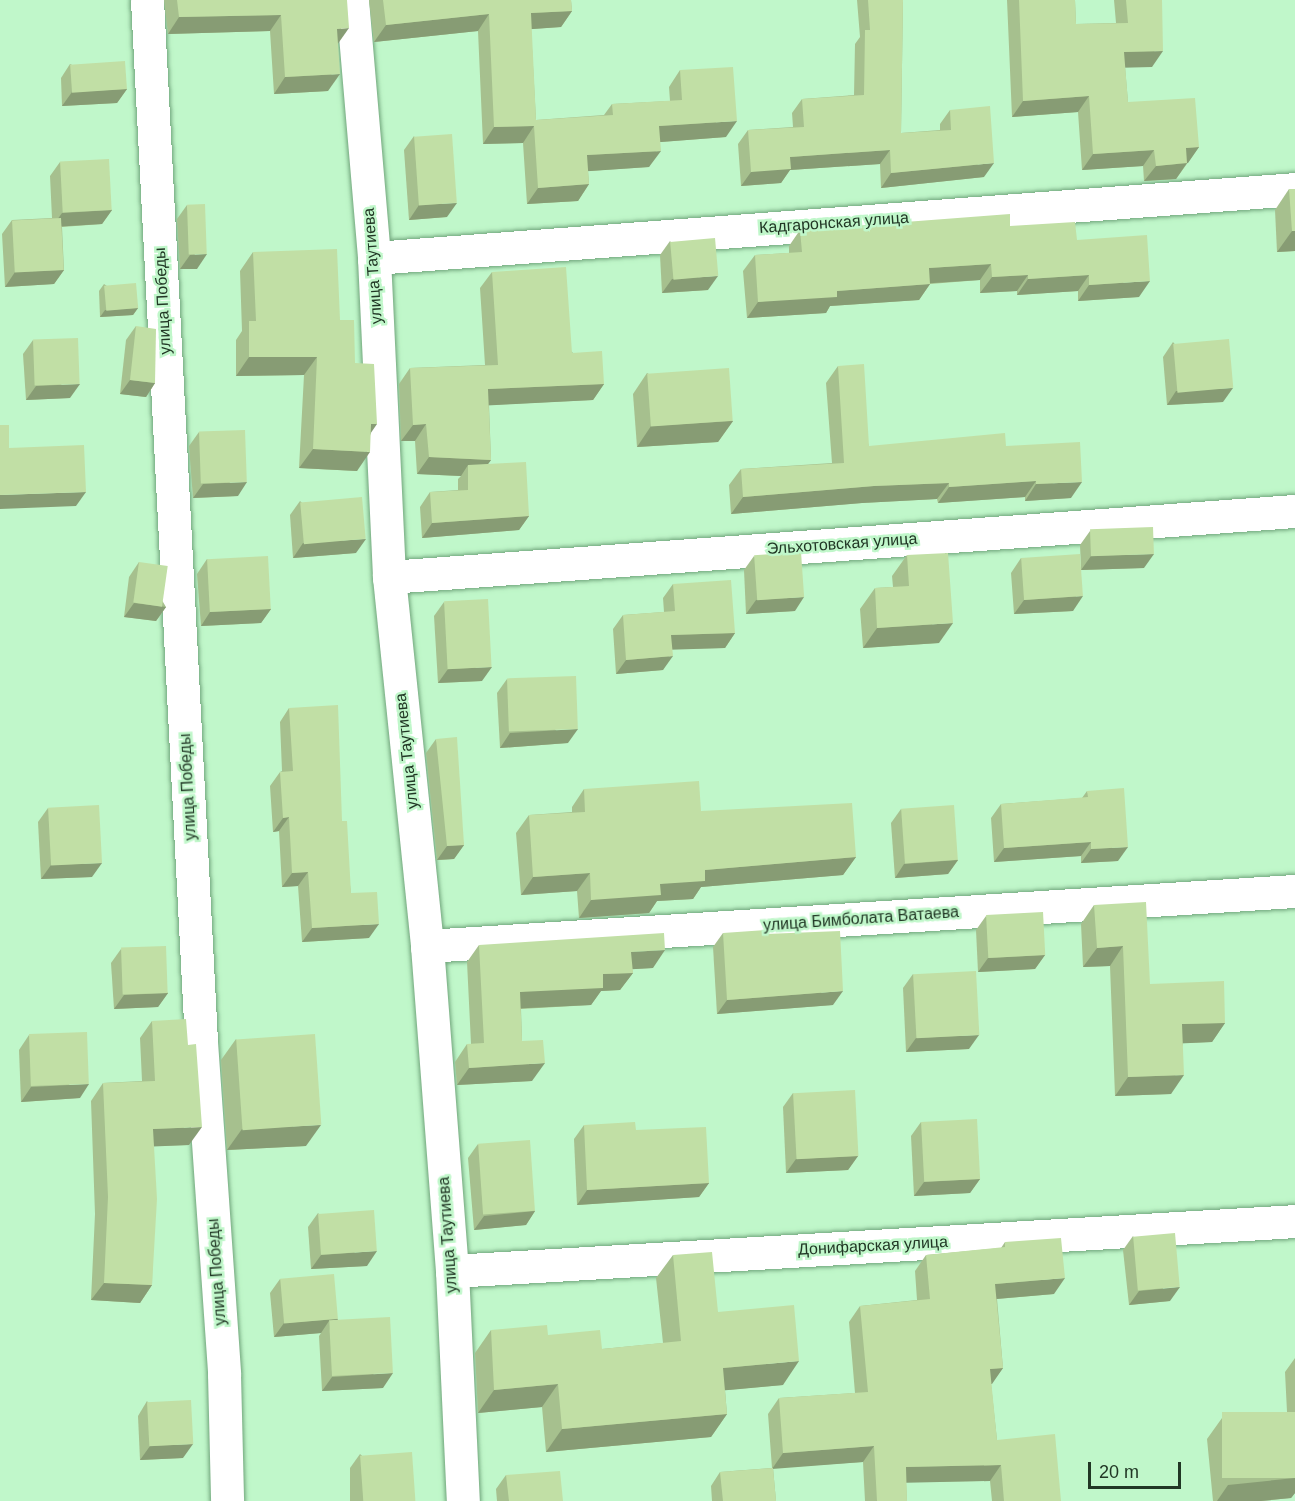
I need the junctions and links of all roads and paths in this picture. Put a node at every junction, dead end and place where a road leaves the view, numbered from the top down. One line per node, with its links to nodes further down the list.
1 (147, 0): 11 (street, улица Победы)
2 (352, 0): 4 (street, улица Таутиева)
3 (1295, 189): 4 (street, Кадгаронская улица)
4 (374, 258): 6 (street, улица Таутиева)
5 (1295, 511): 6 (street, Эльхотовская улица)
6 (389, 577): 8 (street, улица Таутиева)
7 (1295, 891): 8 (street, улица Бимболата Ватаева)
8 (427, 946): 10 (street, улица Таутиева)
9 (1295, 1221): 10 (street, Донифарская улица)
10 (452, 1271): 12 (street, улица Таутиева)
11 (227, 1501)
12 (462, 1501)

